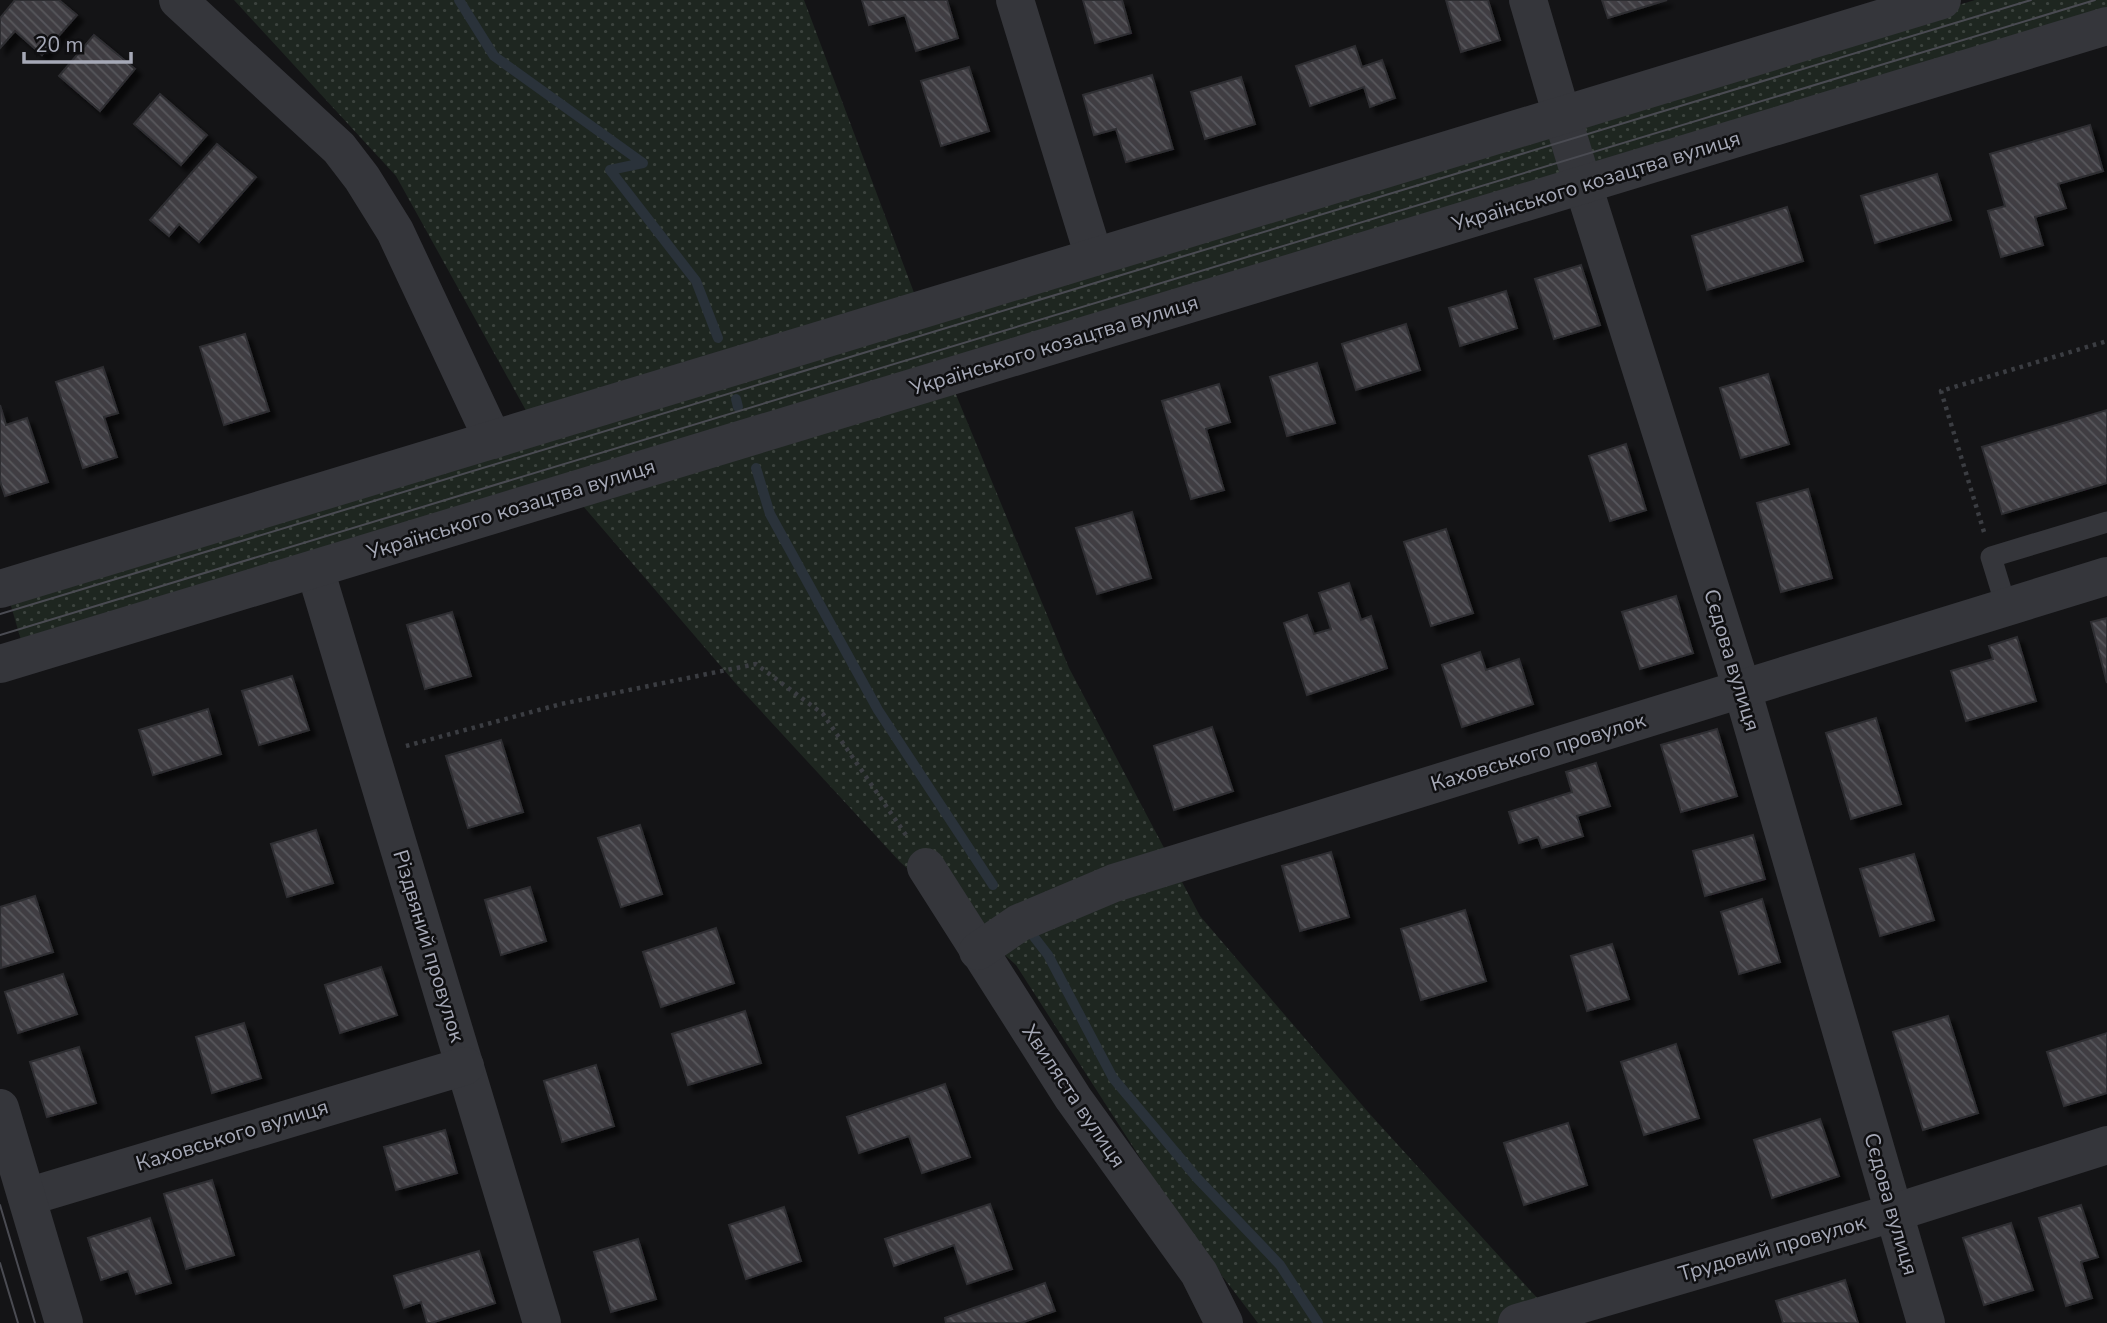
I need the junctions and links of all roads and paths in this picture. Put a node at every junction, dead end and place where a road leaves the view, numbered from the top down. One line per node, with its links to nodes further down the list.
1 (178, 0): 10 (street)
2 (1016, 0): 8 (street)
3 (1528, 0): 6 (street, Сєдова вулиця)
4 (1942, 0): 6 (street)
5 (2107, 26): 7 (street, Українського козацтва вулиця)
6 (1562, 116): 7 (street, Сєдова вулиця); 8 (street)
7 (1583, 185): 13 (street, Українського козацтва вулиця); 18 (street, Сєдова вулиця)
8 (1094, 257): 10 (street)
9 (2107, 341): 12 (path)
10 (493, 440): 15 (street)
11 (2107, 522): 12 (lane)
12 (1991, 557): 16 (lane)
13 (315, 569): 17 (street, Українського козацтва вулиця); 19 (street, Різдвяний провулок)
14 (2107, 576): 16 (street, Каховського провулок)
15 (0, 589)
16 (2006, 606): 18 (street, Каховського провулок)
17 (0, 664)
18 (1742, 689): 21 (street, Каховського провулок); 26 (street, Сєдова вулиця)
19 (372, 755): 20 (path); 22 (street, Різдвяний провулок)
20 (926, 867): 21 (street, Хвиляста вулиця)
21 (978, 951): 29 (street, Хвиляста вулиця)
22 (465, 1066): 25 (street, Каховського вулиця); 28 (street, Різдвяний провулок)
23 (0, 1108): 25 (street)
24 (2107, 1145): 26 (street, Трудовий провулок)
25 (13, 1201): 27 (street)
26 (1893, 1213): 30 (street, Трудовий провулок); 31 (street, Сєдова вулиця)
27 (64, 1323)
28 (542, 1323)
29 (1224, 1323)
30 (1517, 1323)
31 (1926, 1323)

